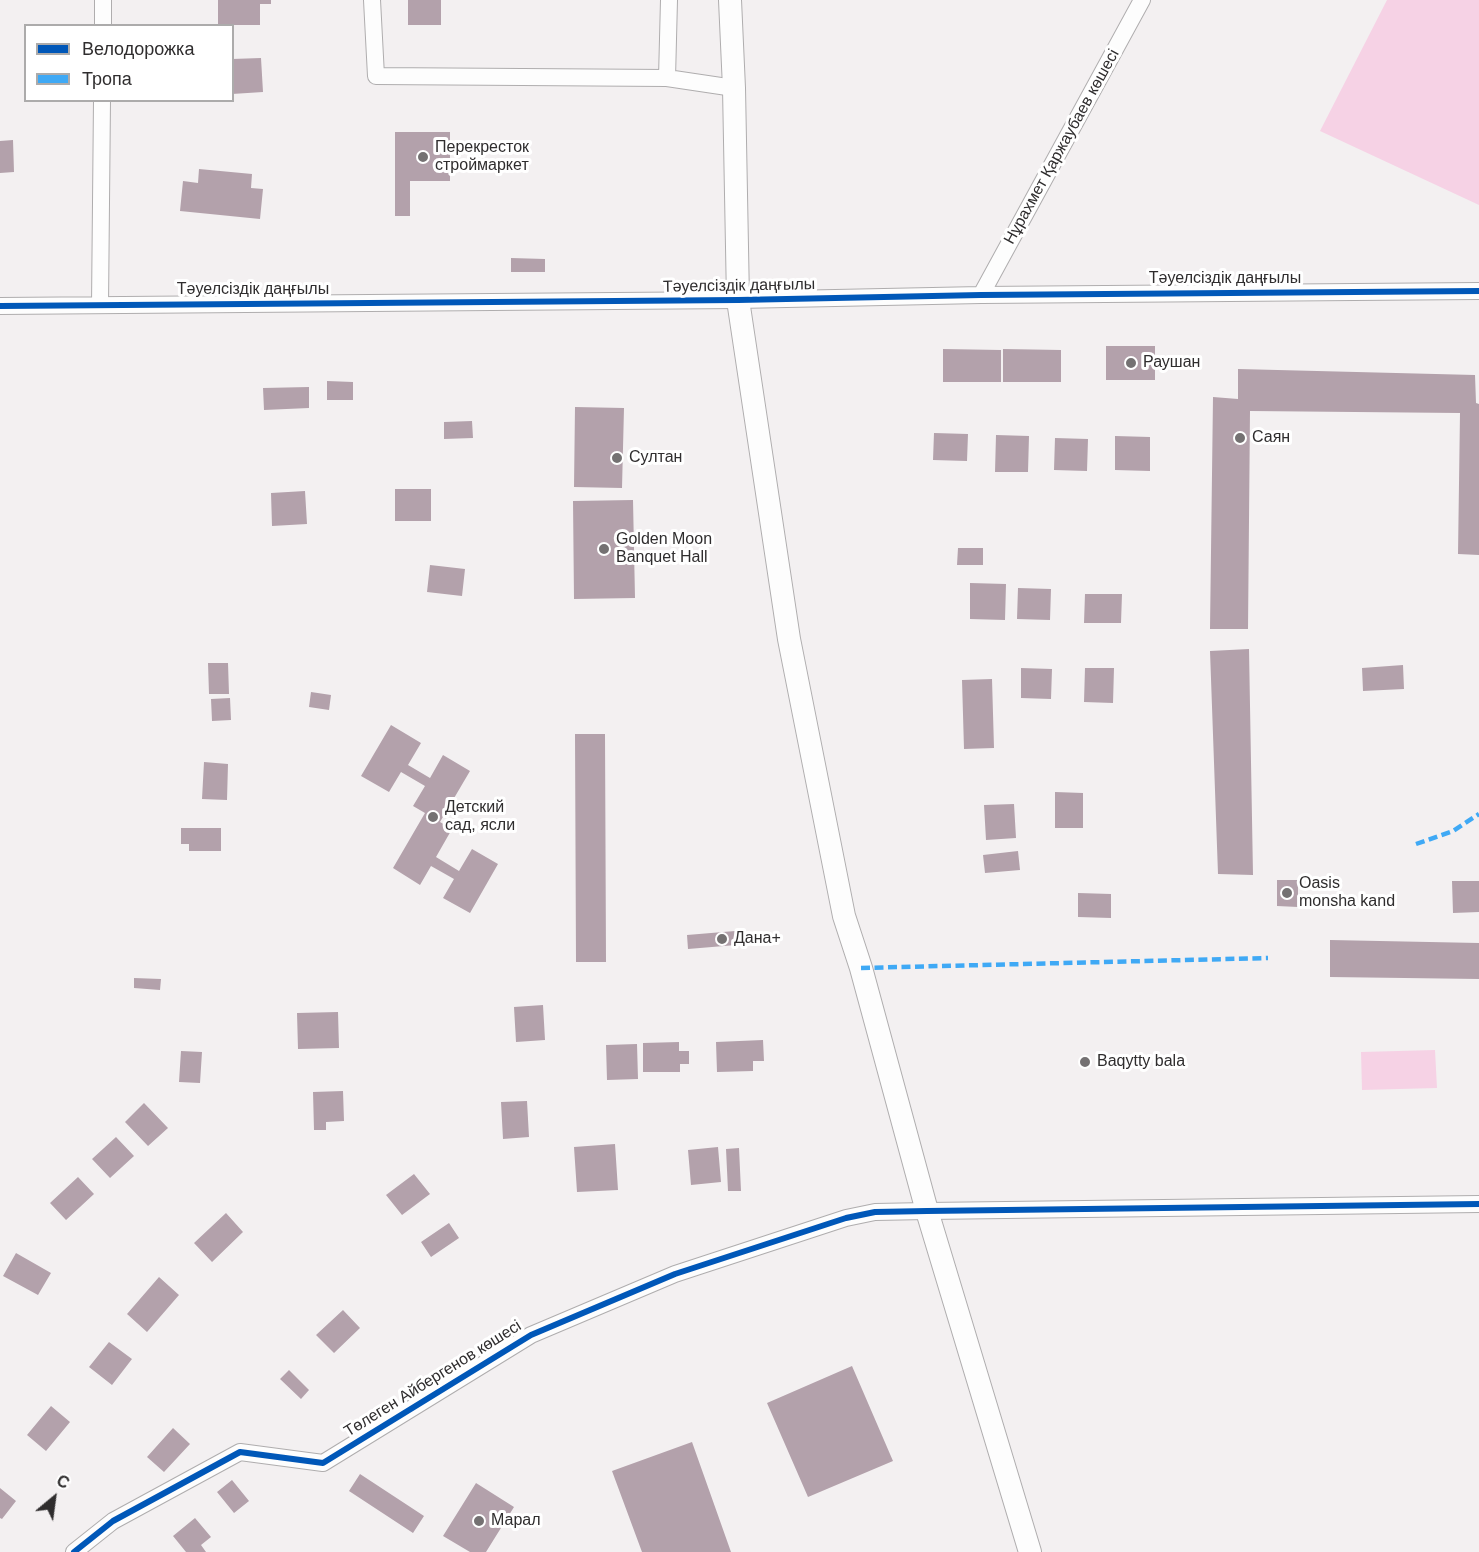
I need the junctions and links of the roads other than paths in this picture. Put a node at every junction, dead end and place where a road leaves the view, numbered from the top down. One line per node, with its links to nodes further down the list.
1 (103, 0): 6 (street)
2 (372, 0): 7 (street)
3 (669, 0): 7 (street)
4 (730, 0): 8 (main road)
5 (1142, 0): 11 (street, Нұрахмет Қаржаубаев көшесі)
6 (103, 24)
7 (667, 78): 8 (street)
8 (734, 88): 12 (main road)
9 (102, 102): 13 (street)
10 (1479, 291): 11 (street, Тәуелсіздік даңғылы)
11 (981, 295): 12 (street, Тәуелсіздік даңғылы)
12 (738, 300): 13 (street, Тәуелсіздік даңғылы); 16 (main road)
13 (99, 305): 14 (street, Тәуелсіздік даңғылы)
14 (0, 306)
15 (1479, 1204): 16 (street, Төлеген Айбергенов көшесі)
16 (927, 1211): 17 (street, Төлеген Айбергенов көшесі); 18 (main road)
17 (74, 1552)
18 (1030, 1552)

